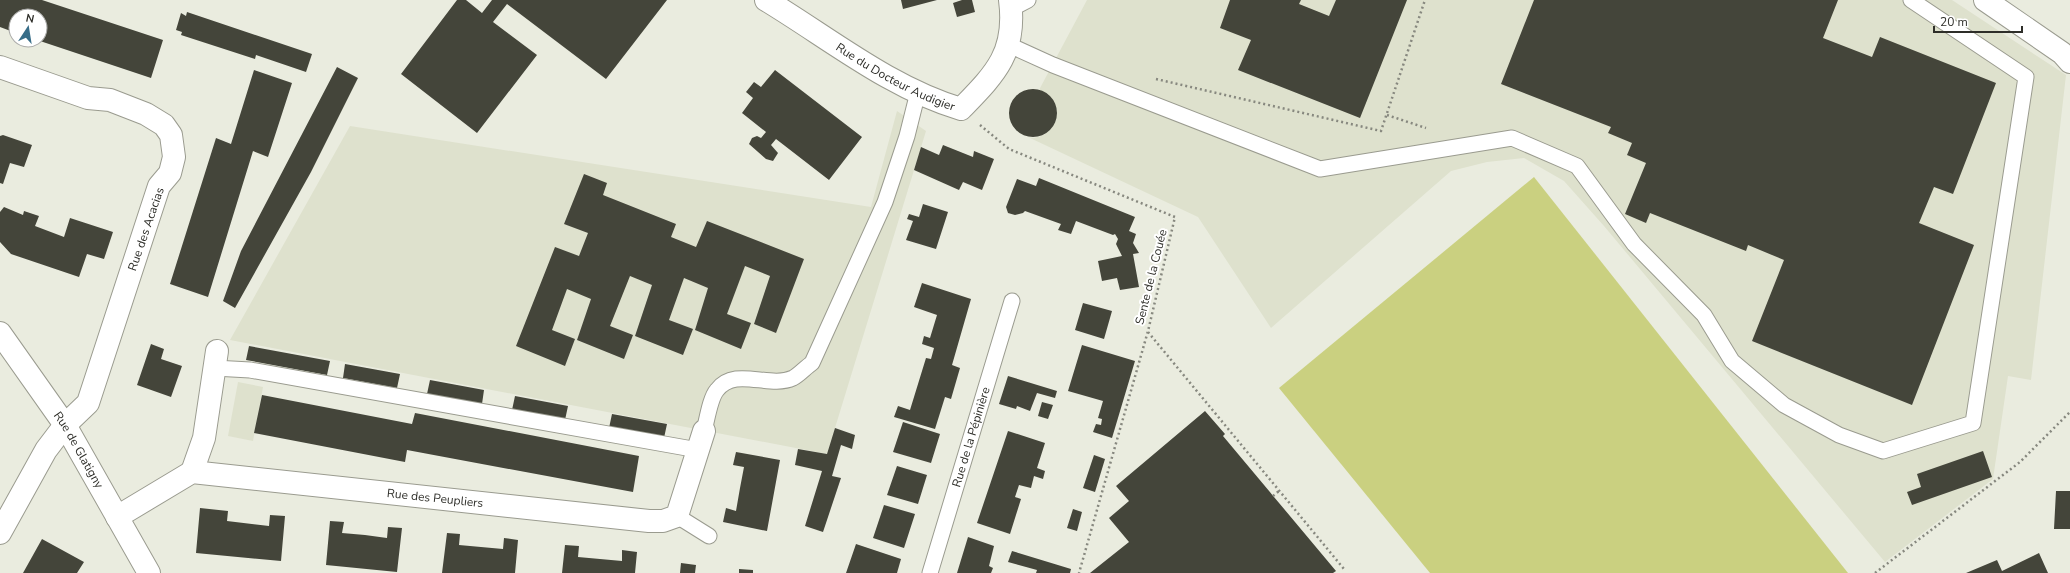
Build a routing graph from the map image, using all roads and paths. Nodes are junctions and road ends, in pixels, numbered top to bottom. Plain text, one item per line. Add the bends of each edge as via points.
1 (766, 0) edge
2 (1425, 0) edge
3 (1911, 0) edge
4 (1985, 0) edge
5 (1016, 3) edge
6 (1009, 45) junction
7 (2070, 62) edge
8 (0, 67) edge
9 (1149, 77) dead end
10 (918, 92) junction
11 (961, 109) junction
12 (1387, 115) junction
13 (1421, 126) dead end
14 (1012, 301) dead end
15 (1148, 331) junction
16 (0, 333) edge
17 (215, 360) joint
18 (2070, 412) edge
19 (65, 425) junction
20 (701, 440) junction
21 (192, 472) junction
22 (1280, 491) junction
23 (1273, 496) dead end
24 (677, 516) junction
25 (117, 517) junction
26 (0, 533) edge
27 (710, 536) dead end
28 (1344, 569) dead end
29 (149, 573) edge
30 (930, 573) edge
31 (1079, 573) edge
32 (1875, 573) edge

1 - 10 street, Rue du Docteur Audigier via 890,78
2 - 12 path
3 - 6 lane via 2026,77 1972,423 1882,451 1839,434 1784,405 1732,362 1704,315 1634,244 1577,166 1512,138 1320,169 1053,65
4 - 7 street
5 - 6 street, Rue du Docteur Audigier
6 - 11 street, Rue du Docteur Audigier via 998,68
8 - 19 street, Rue des Acacias via 88,98 110,100 146,114 164,125 171,135 174,157 170,173 159,186 88,403
9 - 12 path via 1381,131
10 - 11 street, Rue du Docteur Audigier via 935,101
10 - 20 lane via 907,136 885,202 812,363 792,378 778,381 740,378 724,383 716,391
11 - 15 path, Sente de la Couée via 1009,149 1175,217
12 - 13 path
14 - 30 lane, Rue de la Pépinière
15 - 22 path
15 - 31 path, Sente de la Couée
16 - 19 street, Rue de Glatigny
17 - 20 lane via 250,370
17 - 21 street via 204,438
18 - 32 path via 2020,462
19 - 25 street, Rue de Glatigny
19 - 26 street, Rue des Acacias via 46,450
20 - 24 street
21 - 24 street, Rue des Peupliers via 649,522 664,521
21 - 25 street
22 - 23 path
22 - 28 path
24 - 27 lane
25 - 29 street, Rue de Glatigny

